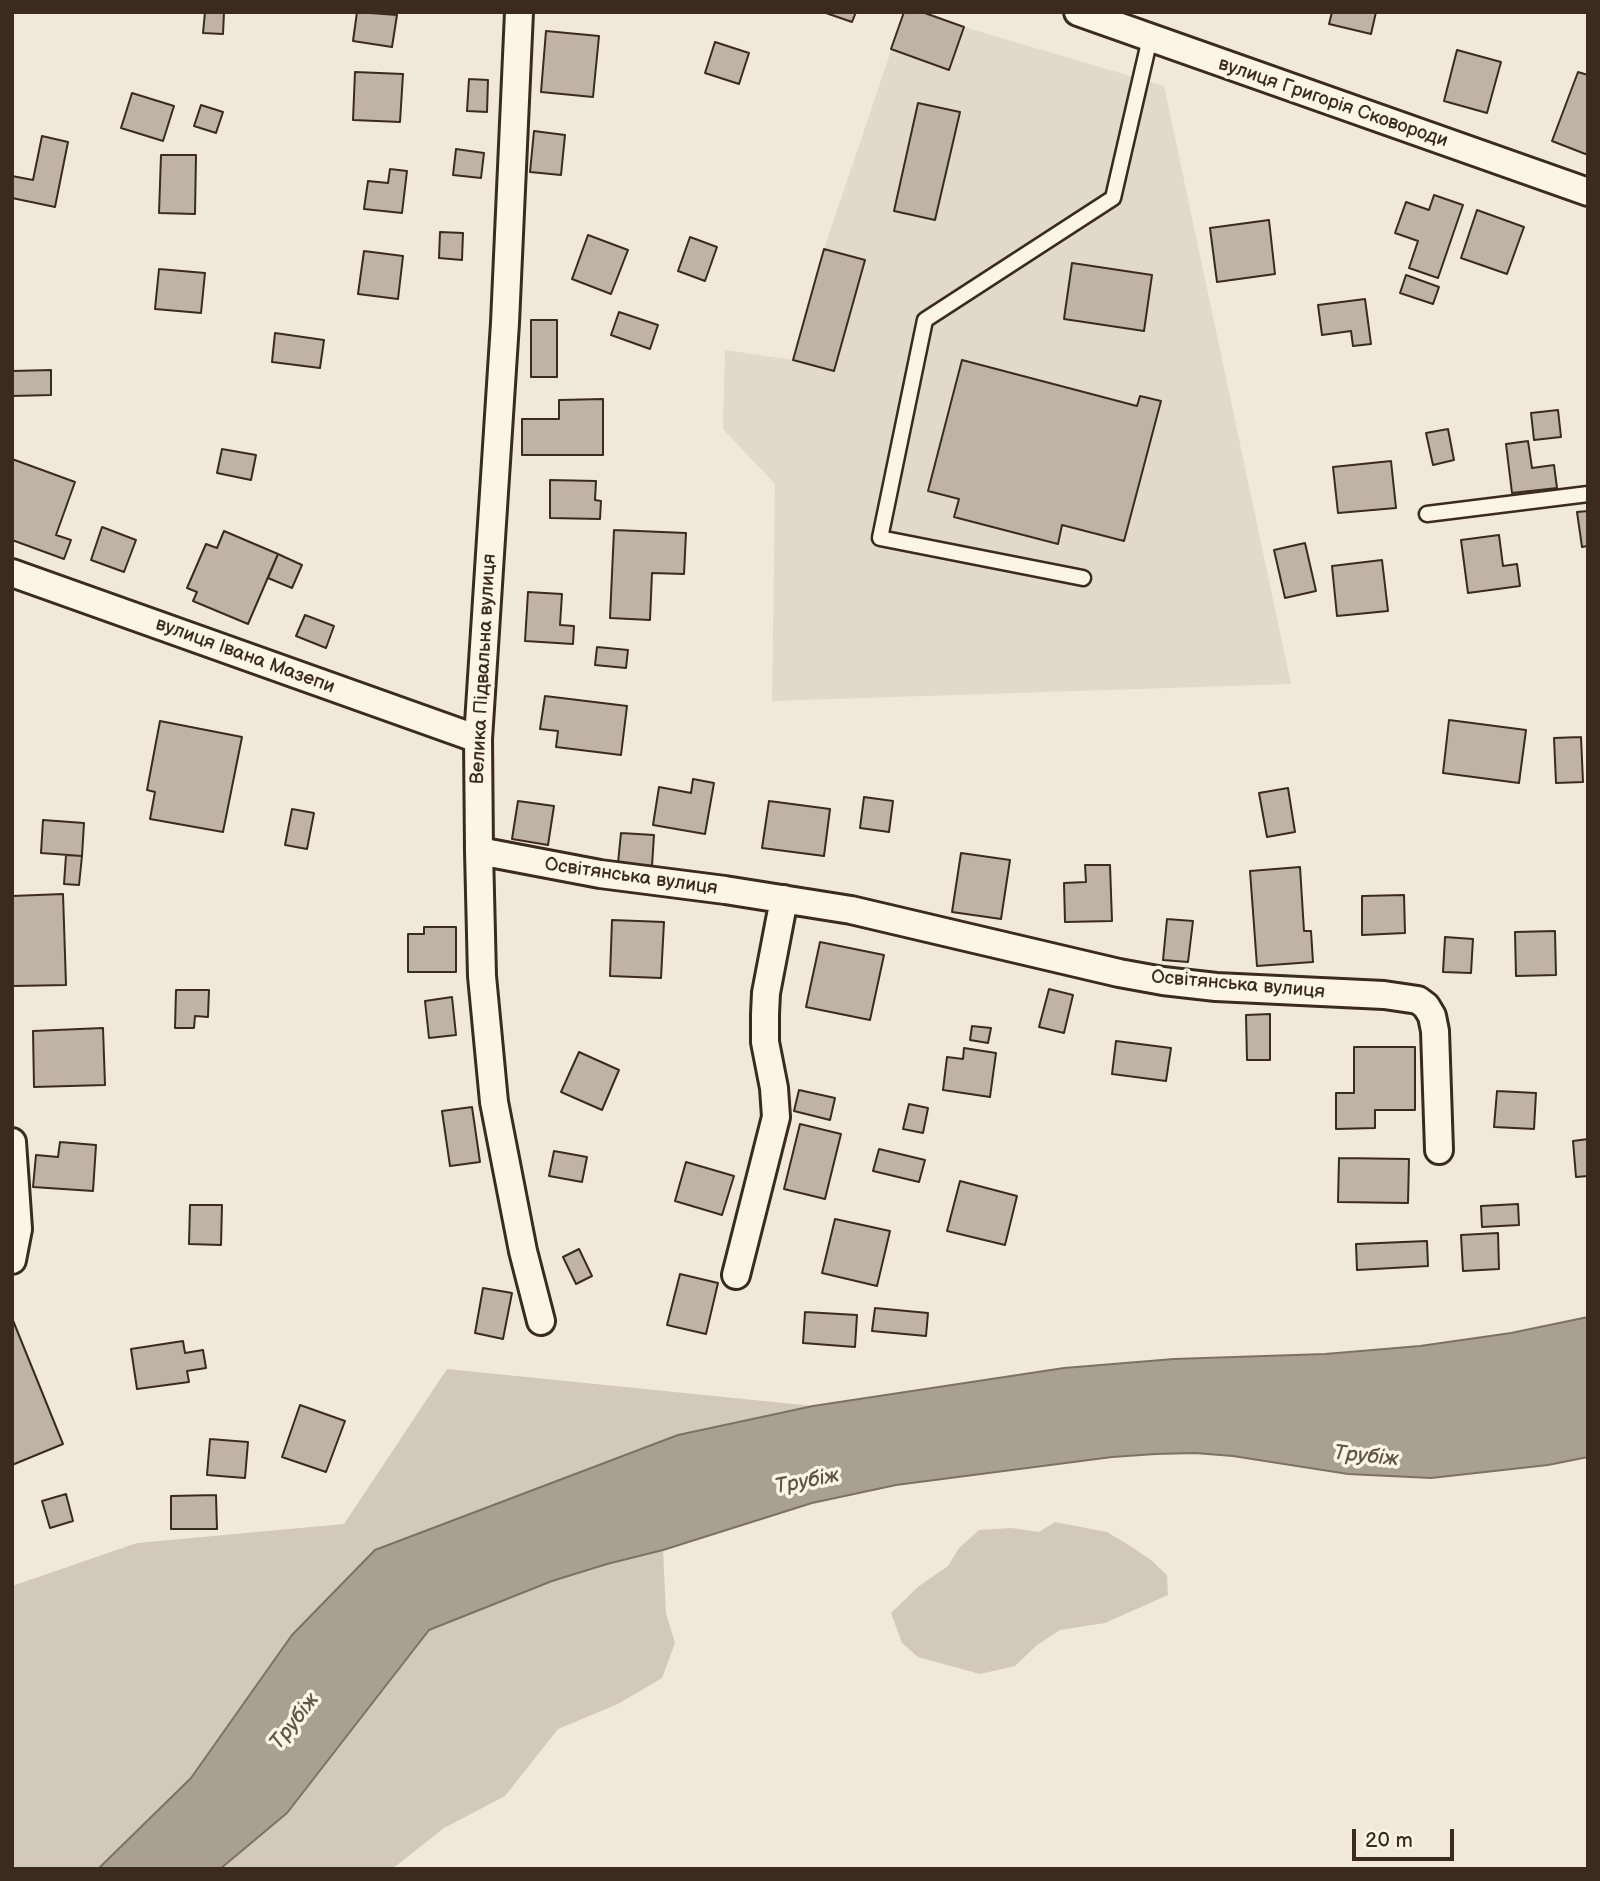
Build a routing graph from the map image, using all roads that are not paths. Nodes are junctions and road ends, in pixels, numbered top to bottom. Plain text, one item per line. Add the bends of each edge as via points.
1 (519, 12) edge
2 (1077, 12) edge
3 (1150, 38) junction
4 (1588, 192) edge
5 (1588, 494) edge
6 (1427, 514) dead end
7 (12, 573) edge
8 (1083, 578) dead end
9 (478, 739) junction
10 (478, 851) junction
11 (784, 899) junction
12 (12, 1142) edge
13 (1439, 1150) dead end
14 (12, 1260) edge
15 (736, 1275) dead end
16 (541, 1321) dead end

1 - 9 street, Велика Підвальна вулиця via 505,323
2 - 3 street, вулиця Григорія Сковороди
3 - 4 street, вулиця Григорія Сковороди
3 - 8 lane via 1114,198 925,320 880,538
5 - 6 lane
7 - 9 street, вулиця Івана Мазепи
9 - 10 street, Велика Підвальна вулиця
10 - 11 street, Освітянська вулиця via 600,874
10 - 16 street, Велика Підвальна вулиця via 482,976 494,1102
11 - 13 street, Освітянська вулиця via 1163,981 1418,1000 1432,1016 1435,1031
11 - 15 street via 765,1014 776,1117
12 - 14 street via 18,1229

